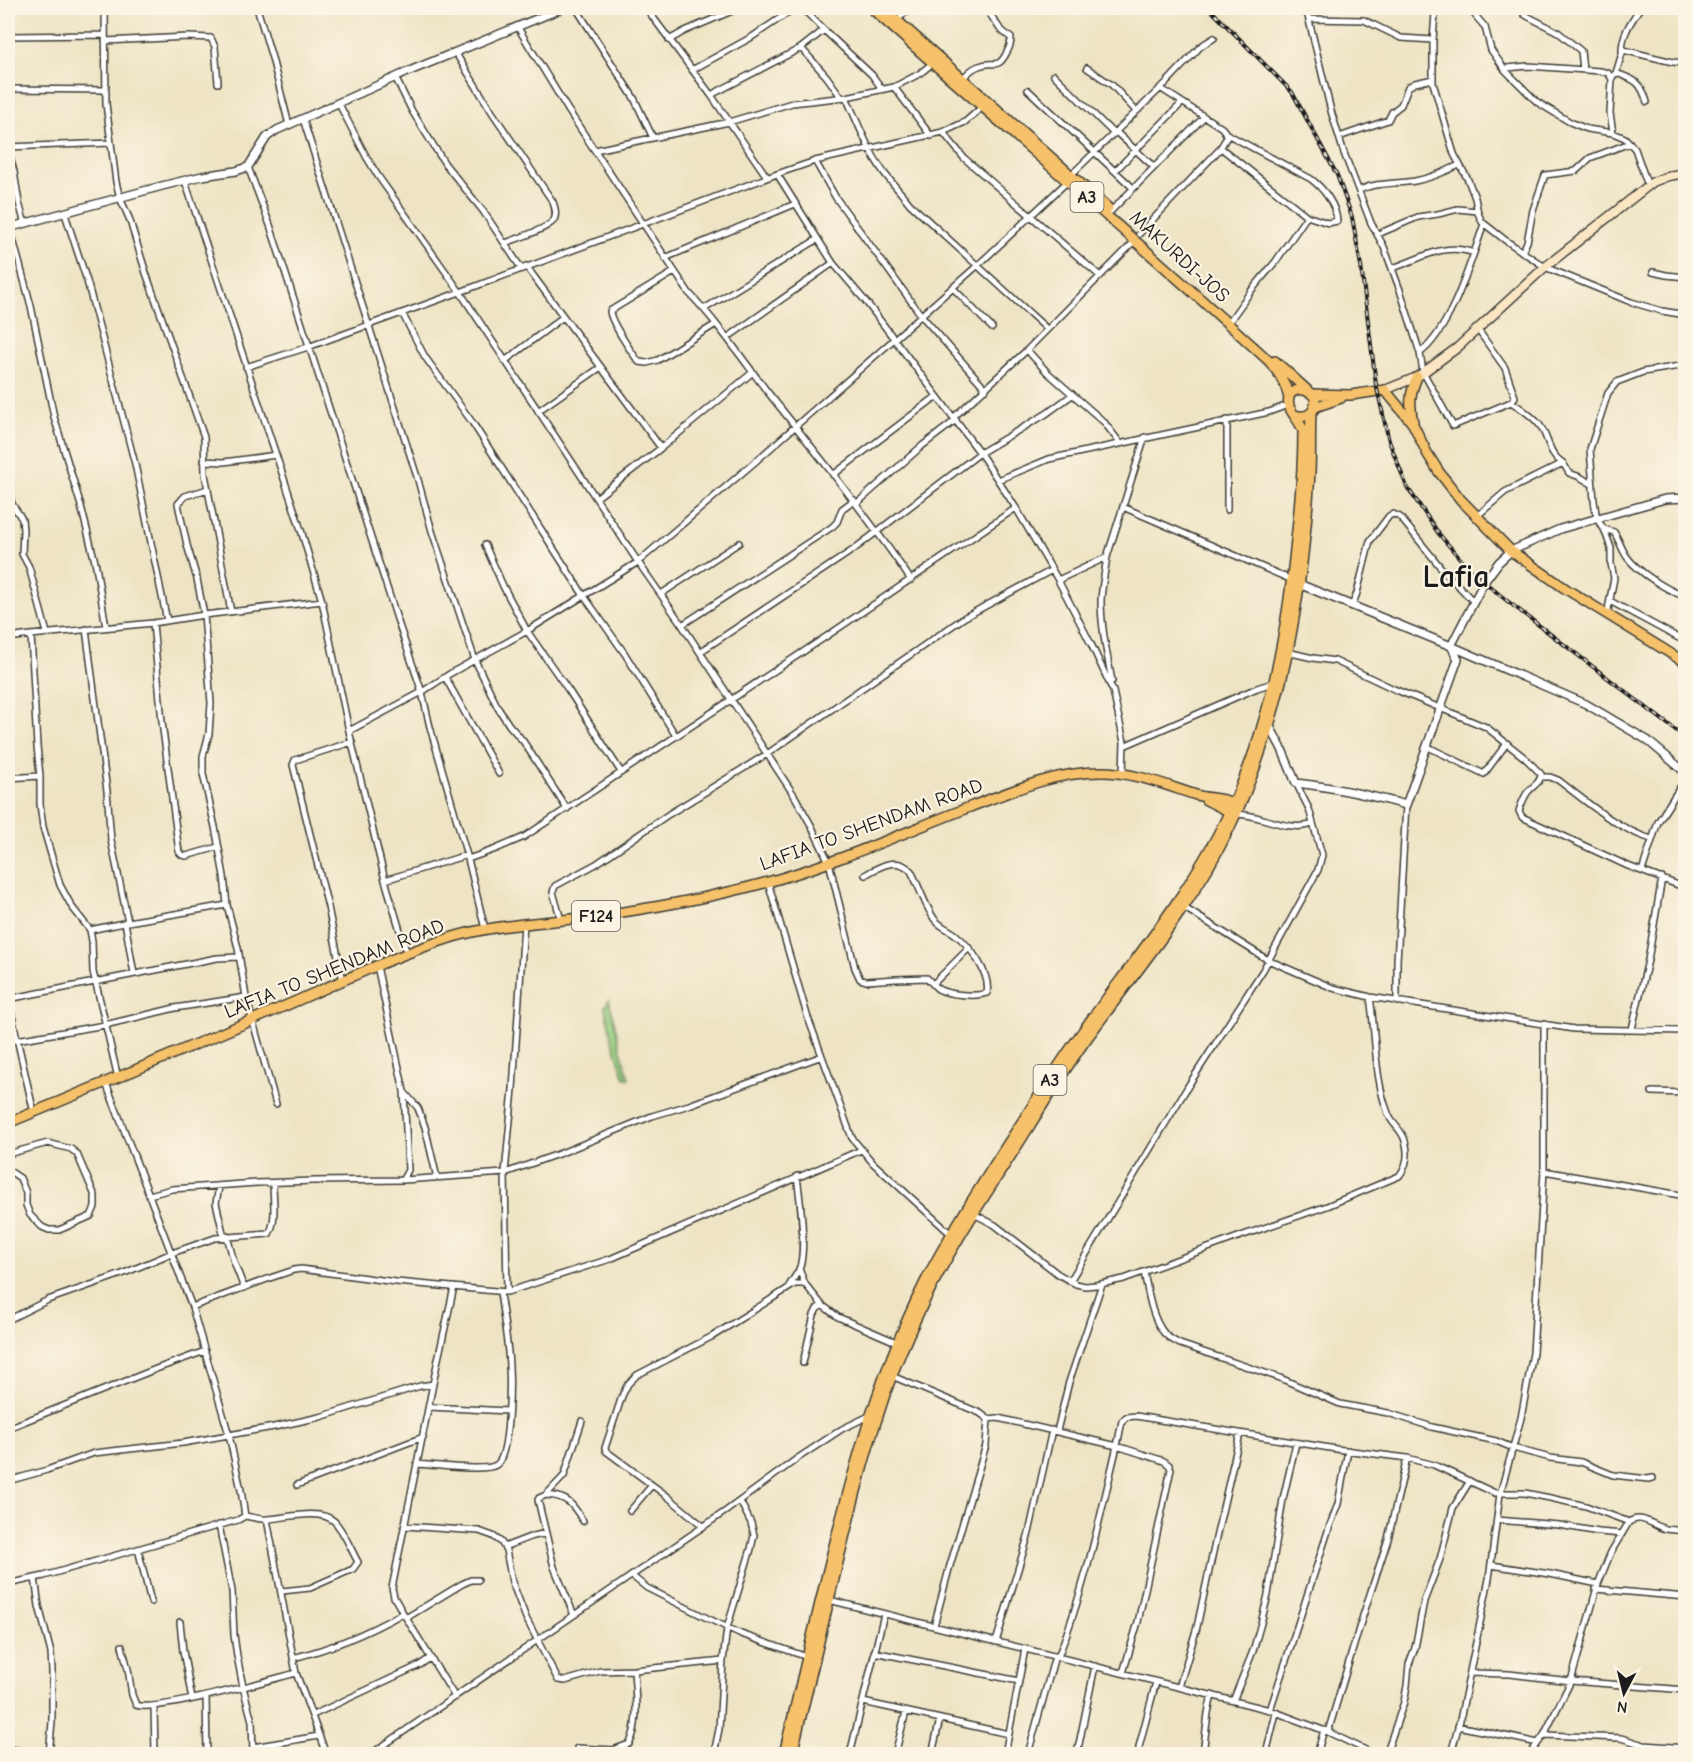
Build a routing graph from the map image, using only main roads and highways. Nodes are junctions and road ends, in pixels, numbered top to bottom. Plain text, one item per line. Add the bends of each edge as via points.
1 (871, 8) edge
2 (883, 8) edge
3 (985, 104) junction
4 (1686, 173) edge
5 (1070, 177) junction
6 (1137, 237) junction
7 (1420, 374) junction
8 (1385, 390) junction
9 (1310, 392) junction
10 (1351, 395) junction
11 (1289, 401) junction
12 (1313, 411) junction
13 (1295, 415) junction
14 (1413, 424) junction
15 (1295, 582) junction
16 (1686, 663) edge
17 (1236, 810) junction
18 (8, 1123) edge
19 (955, 1237) junction
20 (784, 1755) edge
21 (792, 1755) edge

1 - 3 main road, MAKURDI-JOS / A3
2 - 3 main road, MAKURDI-JOS / A3 via 963,78
3 - 5 main road, MAKURDI-JOS / A3
4 - 7 main road via 1659,179 1648,186 1545,267 1478,330
5 - 6 main road, MAKURDI-JOS / A3
5 - 6 main road, MAKURDI-JOS / A3
6 - 9 main road, MAKURDI-JOS / A3
6 - 11 main road, MAKURDI-JOS / A3 via 1269,361 1279,373
7 - 8 main road
7 - 14 main road via 1411,390
8 - 10 main road
8 - 14 main road
9 - 10 main road
9 - 11 main road via 1298,389
9 - 12 main road, A3 via 1316,400
10 - 12 main road
11 - 13 main road, A3
12 - 13 main road via 1303,417
12 - 15 main road, A3 via 1304,545
13 - 15 main road, A3 via 1303,431
14 - 16 main road via 1439,472 1511,551
15 - 17 main road, A3 via 1273,683
15 - 17 main road, A3 via 1287,652 1274,708 1254,773
17 - 18 main road, LAFIA TO SHENDAM ROAD / F124 via 1156,781 1123,774 1069,774 1033,783 768,882 680,902 485,929 455,937 377,966
17 - 19 main road, A3 via 1149,942 1071,1047 979,1188
17 - 19 main road, A3 via 1213,860 1183,907 1084,1043 974,1214
19 - 20 main road, A3 via 935,1263 897,1342 869,1416
19 - 21 main road, A3 via 892,1376 868,1449

